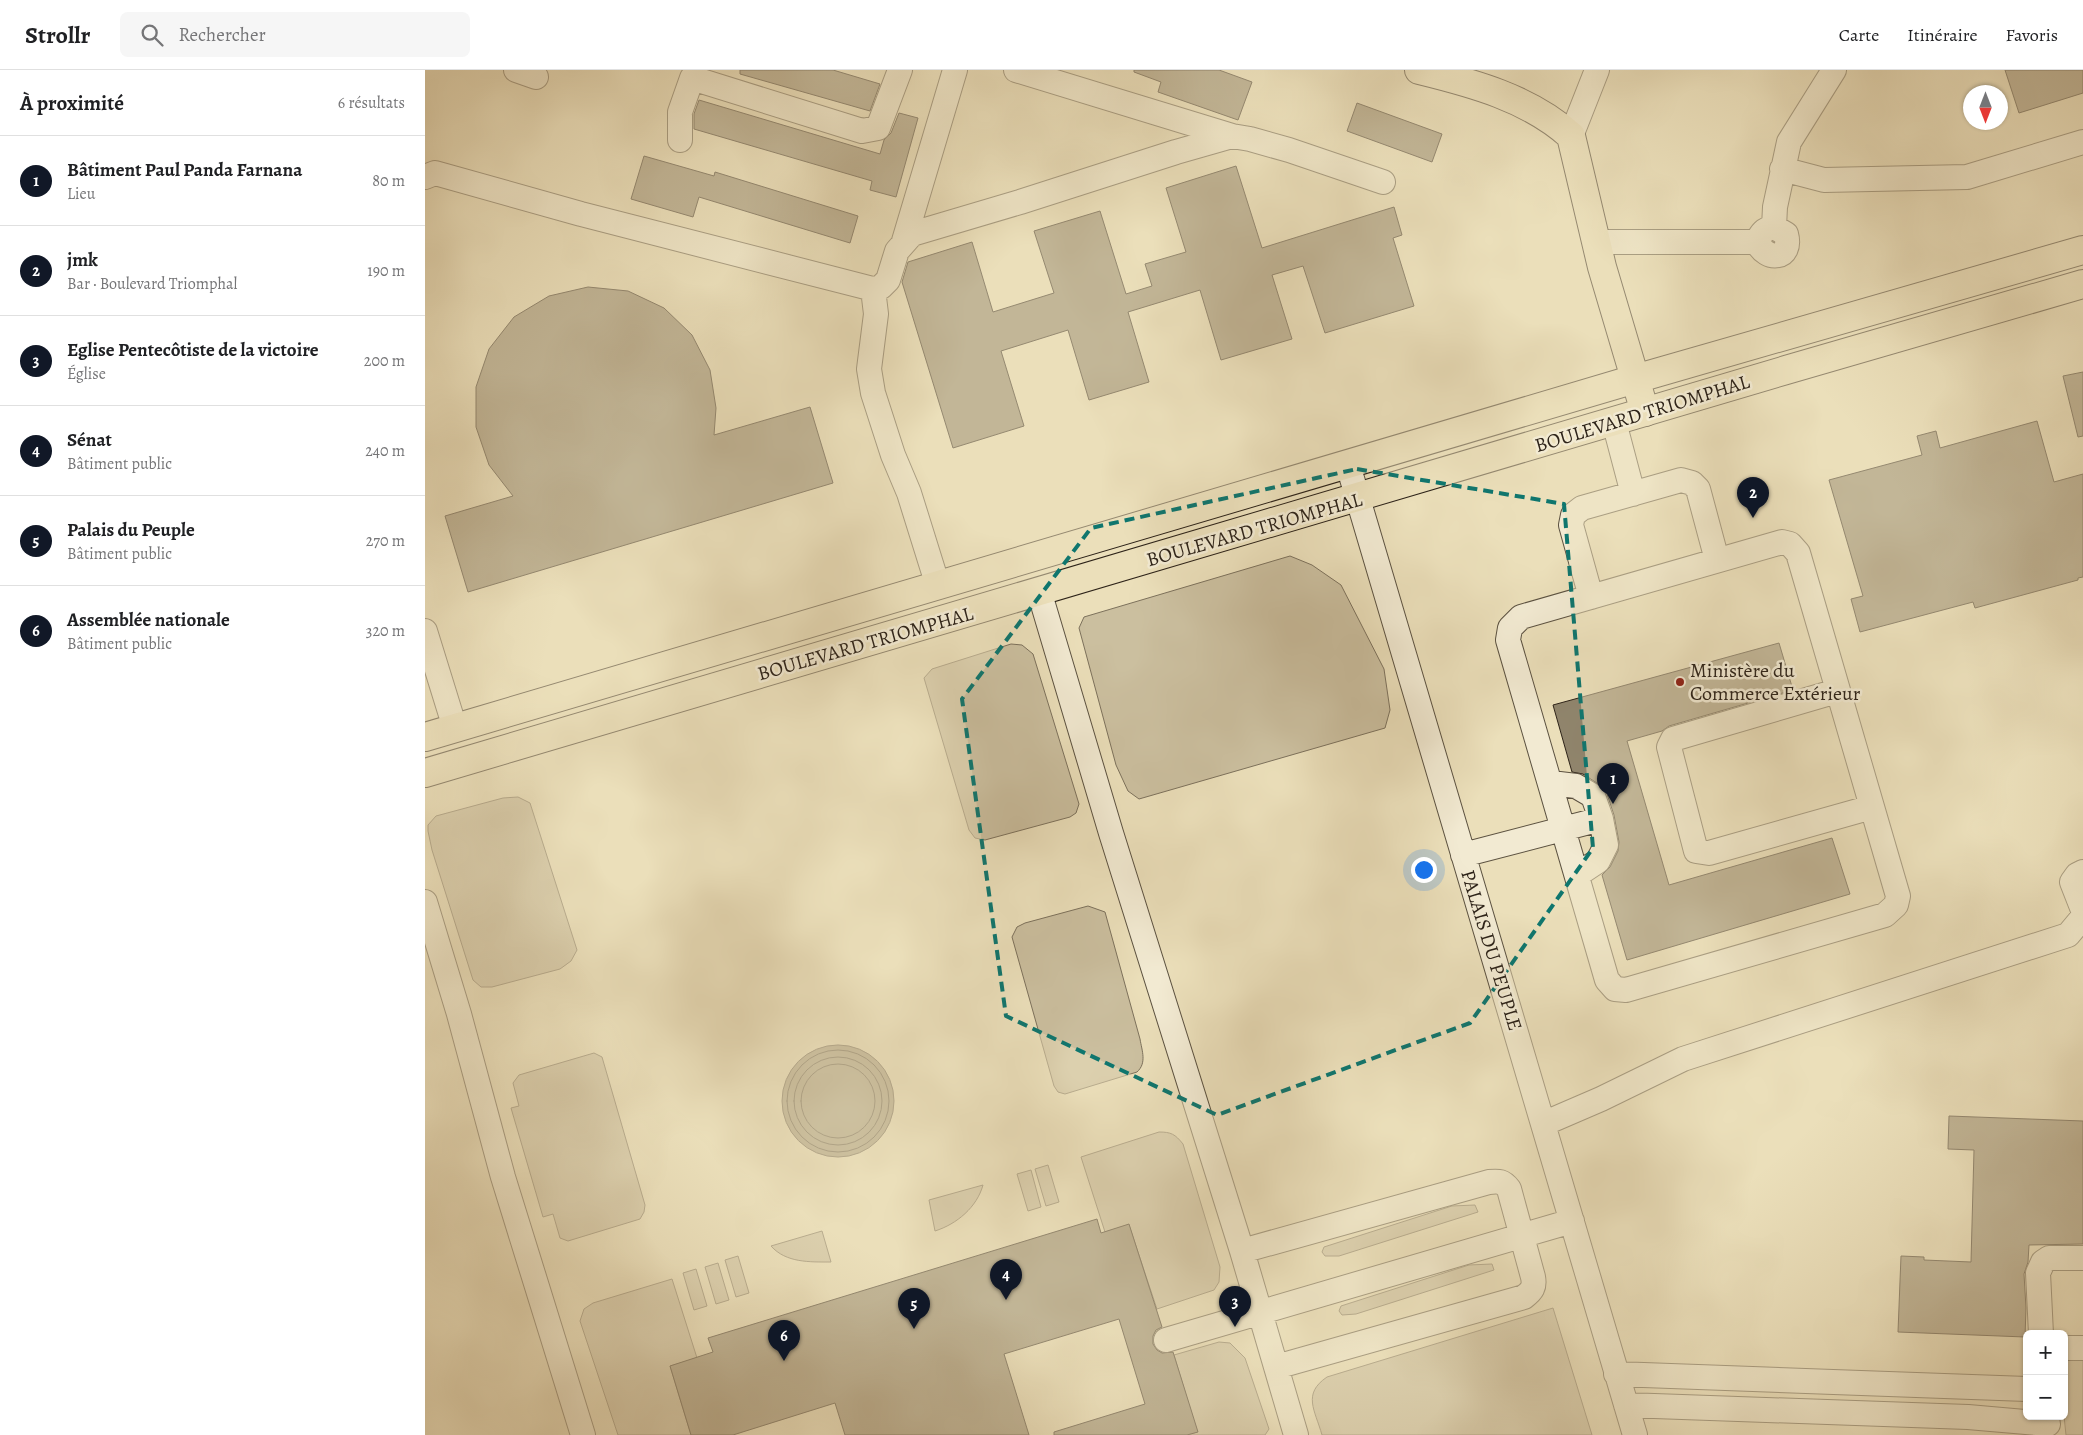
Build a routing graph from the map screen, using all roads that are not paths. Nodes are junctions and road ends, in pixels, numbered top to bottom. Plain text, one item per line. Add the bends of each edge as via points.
1 (900, 70) edge
2 (955, 70) edge
3 (1017, 70) edge
4 (1419, 70) edge
5 (1597, 70) edge
6 (1834, 70) edge
7 (693, 74) edge
8 (1232, 136) junction
9 (1571, 136) junction
10 (680, 140) dead end
11 (2083, 142) edge
12 (1782, 169) junction
13 (425, 177) edge
14 (1383, 182) dead end
15 (904, 241) junction
16 (1596, 242) junction
17 (2083, 250) edge
18 (2083, 284) edge
19 (873, 289) junction
20 (1635, 379) junction
21 (1645, 412) junction
22 (1614, 422) junction
23 (1347, 465) junction
24 (1633, 494) junction
25 (1358, 498) junction
26 (1717, 560) junction
27 (938, 586) junction
28 (1039, 591) junction
29 (1591, 597) junction
30 (426, 636) edge
31 (1837, 691) junction
32 (455, 728) junction
33 (425, 737) edge
34 (425, 773) edge
35 (1551, 783) junction
36 (1872, 807) junction
37 (1601, 819) junction
38 (1563, 829) junction
39 (1463, 855) junction
40 (2083, 872) edge
41 (1577, 875) junction
42 (425, 902) edge
43 (2083, 910) edge
44 (2083, 917) edge
45 (1543, 1124) junction
46 (1572, 1221) junction
47 (1522, 1237) junction
48 (1242, 1251) junction
49 (2083, 1258) edge
50 (1260, 1313) junction
51 (2041, 1330) edge
52 (1167, 1340) dead end
53 (2068, 1348) edge
54 (2083, 1348) edge
55 (1275, 1367) junction
56 (1617, 1374) junction
57 (2023, 1390) edge
58 (1626, 1405) junction
59 (2048, 1425) edge
60 (583, 1435) edge
61 (1296, 1435) edge
62 (1635, 1435) edge

1 - 7 street via 878,128 862,130
2 - 15 street
3 - 8 street
4 - 9 main road via 1530,106
5 - 9 street
6 - 12 street via 1789,142
7 - 10 street via 680,112
8 - 14 street via 1289,150
8 - 15 street via 936,226 912,234
9 - 16 main road
11 - 12 street via 1967,177 1823,180
12 - 16 street via 1768,226
13 - 19 street via 435,173
15 - 19 street via 897,251 888,280
16 - 20 main road
17 - 20 main road, BOULEVARD TRIOMPHAL
18 - 21 main road, BOULEVARD TRIOMPHAL
19 - 27 street via 876,314 869,369 873,393
20 - 21 main road
20 - 23 main road, BOULEVARD TRIOMPHAL
21 - 22 main road, BOULEVARD TRIOMPHAL
22 - 24 street
22 - 25 main road, BOULEVARD TRIOMPHAL
23 - 25 street, PALAIS DU PEUPLE
23 - 27 main road, BOULEVARD TRIOMPHAL
24 - 26 street via 1681,480 1692,483 1698,489
24 - 29 street via 1582,508 1573,515 1571,526
25 - 28 main road, BOULEVARD TRIOMPHAL
25 - 39 street, PALAIS DU PEUPLE
26 - 29 street
26 - 31 street via 1782,542 1790,544 1798,553
27 - 32 main road, BOULEVARD TRIOMPHAL
28 - 34 main road, BOULEVARD TRIOMPHAL
28 - 48 street
29 - 35 street via 1521,617 1510,628 1508,640
30 - 32 street
31 - 36 street
31 - 36 street via 1673,739 1669,747 1696,851 1709,853
32 - 33 main road, BOULEVARD TRIOMPHAL
35 - 37 street via 1576,786 1593,796
35 - 38 street
36 - 41 street via 1898,896 1896,905 1885,915 1626,990 1615,989 1607,980
37 - 38 street
37 - 41 street via 1606,845 1598,861
38 - 39 street
38 - 41 street
39 - 45 street, PALAIS DU PEUPLE
40 - 43 street via 2071,882
42 - 60 street via 503,1177
44 - 45 street via 2069,935 1683,1059
45 - 46 street, PALAIS DU PEUPLE
46 - 47 street
46 - 56 street, PALAIS DU PEUPLE
47 - 48 street via 1509,1190 1499,1181
47 - 50 street
47 - 55 street via 1534,1285 1524,1297
48 - 50 street
49 - 51 street via 2049,1258 2039,1267
50 - 52 street
50 - 55 street
53 - 54 street
55 - 61 street
56 - 57 street
56 - 58 street, PALAIS DU PEUPLE
58 - 59 street via 1968,1417
58 - 62 street, PALAIS DU PEUPLE

